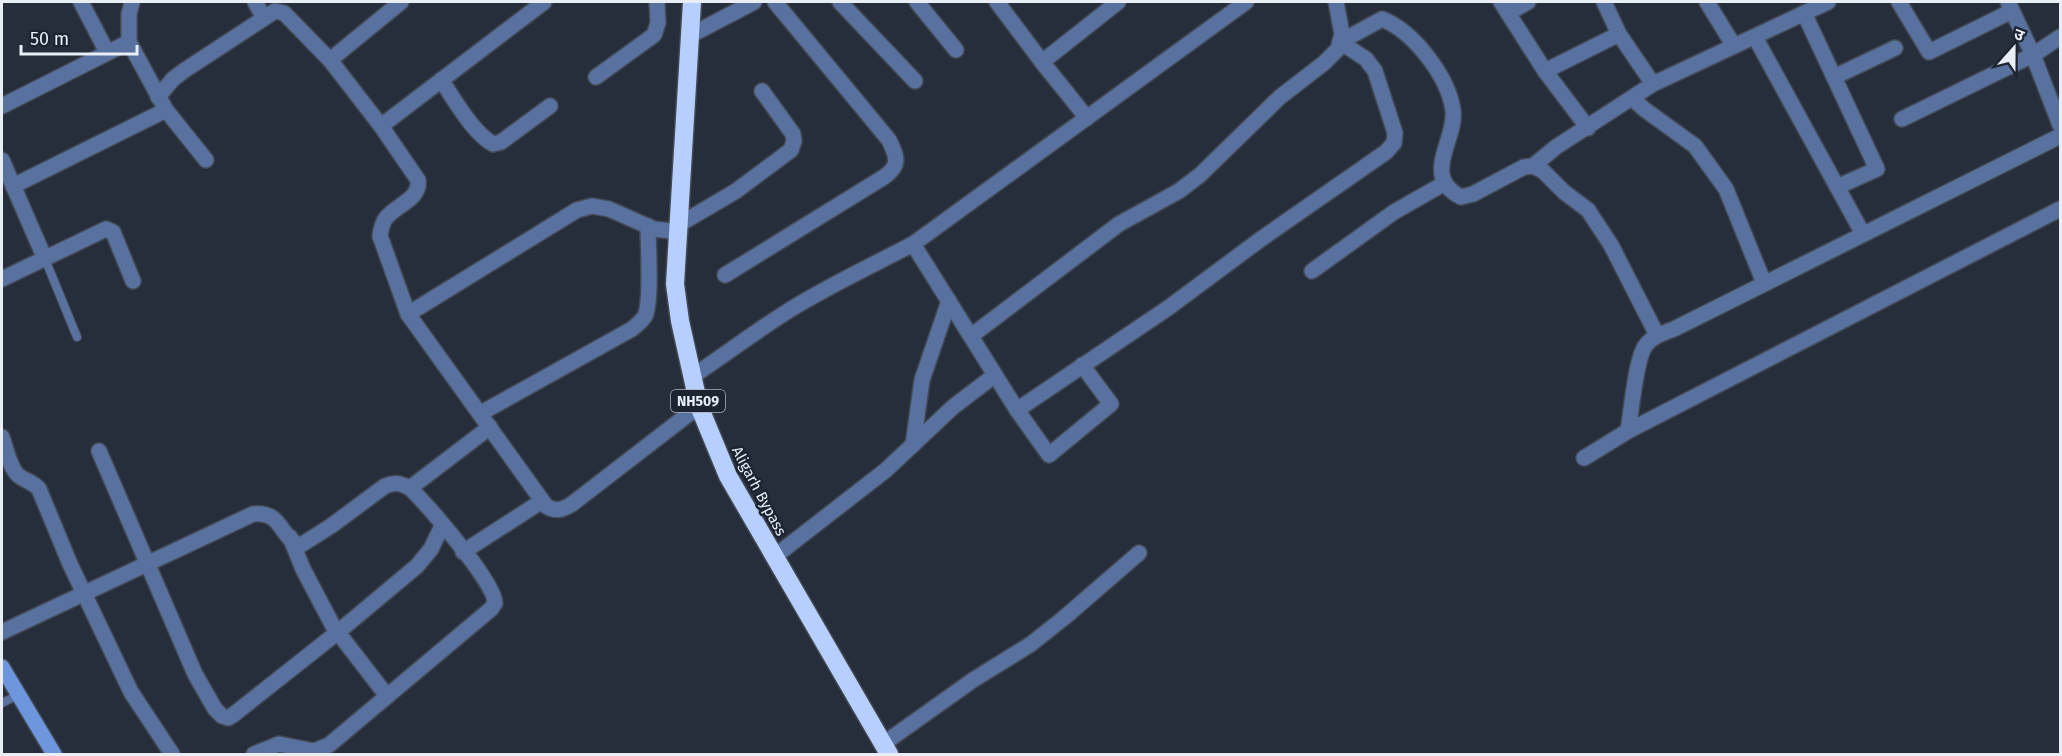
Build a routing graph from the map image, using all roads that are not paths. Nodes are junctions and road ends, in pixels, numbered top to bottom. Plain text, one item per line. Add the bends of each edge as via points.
1 (81, 2) edge
2 (132, 2) edge
3 (255, 2) edge
4 (401, 2) edge
5 (544, 2) edge
6 (657, 2) edge
7 (692, 2) edge
8 (754, 2) edge
9 (775, 2) edge
10 (840, 2) edge
11 (917, 2) edge
12 (999, 2) edge
13 (1118, 2) edge
14 (1246, 2) edge
15 (1336, 2) edge
16 (1528, 2) edge
17 (1604, 2) edge
18 (1707, 2) edge
19 (1828, 2) edge
20 (1899, 2) edge
21 (2010, 6) edge
22 (1505, 7) edge
23 (275, 10) edge
24 (1804, 13) junction
25 (1619, 34) junction
26 (689, 36) junction
27 (1755, 37) junction
28 (2061, 37) edge
29 (129, 42) junction
30 (1340, 42) junction
31 (1734, 46) junction
32 (1895, 48) dead end
33 (956, 50) dead end
34 (107, 52) junction
35 (2033, 55) junction
36 (330, 60) junction
37 (1042, 62) junction
38 (1545, 71) junction
39 (596, 76) dead end
40 (1834, 77) junction
41 (441, 80) junction
42 (915, 81) dead end
43 (1653, 84) junction
44 (762, 91) dead end
45 (1632, 98) junction
46 (162, 103) junction
47 (2, 106) edge
48 (550, 106) dead end
49 (1087, 118) junction
50 (1902, 119) dead end
51 (2061, 125) edge
52 (381, 126) junction
53 (1588, 128) junction
54 (2061, 136) edge
55 (2, 160) edge
56 (206, 160) dead end
57 (1533, 166) junction
58 (1445, 183) junction
59 (14, 186) junction
60 (1837, 187) junction
61 (2061, 209) edge
62 (651, 228) junction
63 (677, 229) junction
64 (1863, 234) junction
65 (913, 244) junction
66 (45, 259) junction
67 (1312, 271) dead end
68 (725, 275) dead end
69 (2, 279) edge
70 (133, 281) dead end
71 (1764, 282) junction
72 (949, 301) junction
73 (408, 314) junction
74 (1657, 335) junction
75 (971, 336) junction
76 (77, 338) dead end
77 (1082, 365) junction
78 (995, 375) junction
79 (693, 376) junction
80 (699, 406) junction
81 (1017, 410) junction
82 (481, 413) junction
83 (490, 427) junction
84 (1628, 431) junction
85 (2, 437) edge
86 (913, 445) junction
87 (99, 451) dead end
88 (1584, 459) dead end
89 (410, 488) junction
90 (542, 501) junction
91 (442, 526) junction
92 (290, 537) junction
93 (463, 552) junction
94 (1138, 553) dead end
95 (774, 557) junction
96 (146, 564) junction
97 (84, 594) junction
98 (2, 632) edge
99 (338, 633) junction
100 (2, 667) edge
101 (18, 695) junction
102 (387, 696) junction
103 (2, 703) edge
104 (886, 749) edge
105 (54, 754) edge
106 (172, 754) edge
107 (254, 754) edge

1 - 34 street
2 - 29 street
3 - 23 street
4 - 36 street
5 - 41 street
6 - 39 street via 654,35
7 - 26 highway, Aligarh Bypass / NH509
8 - 26 street
9 - 68 street via 889,140 896,163 884,177
10 - 42 street
11 - 33 street
12 - 37 street
13 - 37 street
14 - 49 street
15 - 30 street
16 - 22 street
17 - 25 street
18 - 31 street
19 - 24 street
20 - 21 street via 1929,52
21 - 35 street
22 - 38 street
23 - 36 street via 284,13
23 - 46 street via 185,70 173,80
24 - 27 street
24 - 40 street
25 - 38 street
25 - 43 street
26 - 63 highway, Aligarh Bypass / NH509
27 - 31 street
27 - 60 street
28 - 35 street
29 - 34 street
29 - 46 street
30 - 58 street via 1382,19 1413,39 1434,66 1453,111 1442,158
30 - 75 street via 1324,63 1280,97 1200,175 1119,224
30 - 77 street via 1366,59 1375,71 1395,133 1394,143 1168,308
31 - 43 street
32 - 40 street
34 - 47 street
35 - 50 street
35 - 51 street
36 - 52 street
37 - 49 street
38 - 53 street
40 - 60 street via 1877,169
41 - 48 street via 474,127 493,144
41 - 52 street
43 - 45 street
44 - 63 street via 793,134 791,150
45 - 53 street
45 - 71 street via 1701,154 1726,189
46 - 56 street
46 - 59 street
49 - 65 street
52 - 73 street via 418,180 417,192 387,217 380,236
53 - 57 street
54 - 64 street
55 - 59 street
57 - 58 street via 1524,166 1461,197
57 - 74 street via 1588,210 1611,245
58 - 67 street via 1394,212
59 - 66 street
60 - 64 street
61 - 84 street
62 - 63 street
62 - 73 street via 609,209 592,206 577,210
62 - 82 street via 648,300 641,322
63 - 79 highway, Aligarh Bypass / NH509 via 675,284
64 - 71 street
65 - 72 street
65 - 79 street via 789,311
66 - 69 street
66 - 70 street via 102,230 111,230
66 - 76 lane
71 - 74 street
72 - 75 street
72 - 86 street via 922,380
73 - 82 street
74 - 84 street via 1644,346 1640,359
75 - 78 street
77 - 81 street
77 - 81 street via 1112,404 1049,455
78 - 81 street
78 - 86 street
79 - 80 highway, Aligarh Bypass / NH509
80 - 90 street via 572,504 554,511
80 - 95 highway, Aligarh Bypass / NH509 via 728,476
82 - 83 street
83 - 89 street
83 - 90 street
84 - 88 street
85 - 97 street via 14,471 39,489
86 - 95 street via 886,471
87 - 96 street
89 - 91 street
89 - 92 street via 393,483 385,486 305,543 297,544
90 - 93 street
91 - 93 street
91 - 99 street via 417,566
92 - 96 street via 273,517 253,514
92 - 99 street
93 - 102 street via 492,590 495,603 486,616
94 - 104 street via 1031,644 973,680
95 - 104 highway, Aligarh Bypass / NH509
96 - 97 street
96 - 99 street via 195,674 222,716 233,715
97 - 98 street
97 - 106 street via 131,692
99 - 102 street
100 - 101 street
101 - 103 lane
101 - 105 street
102 - 107 street via 322,749 279,744

